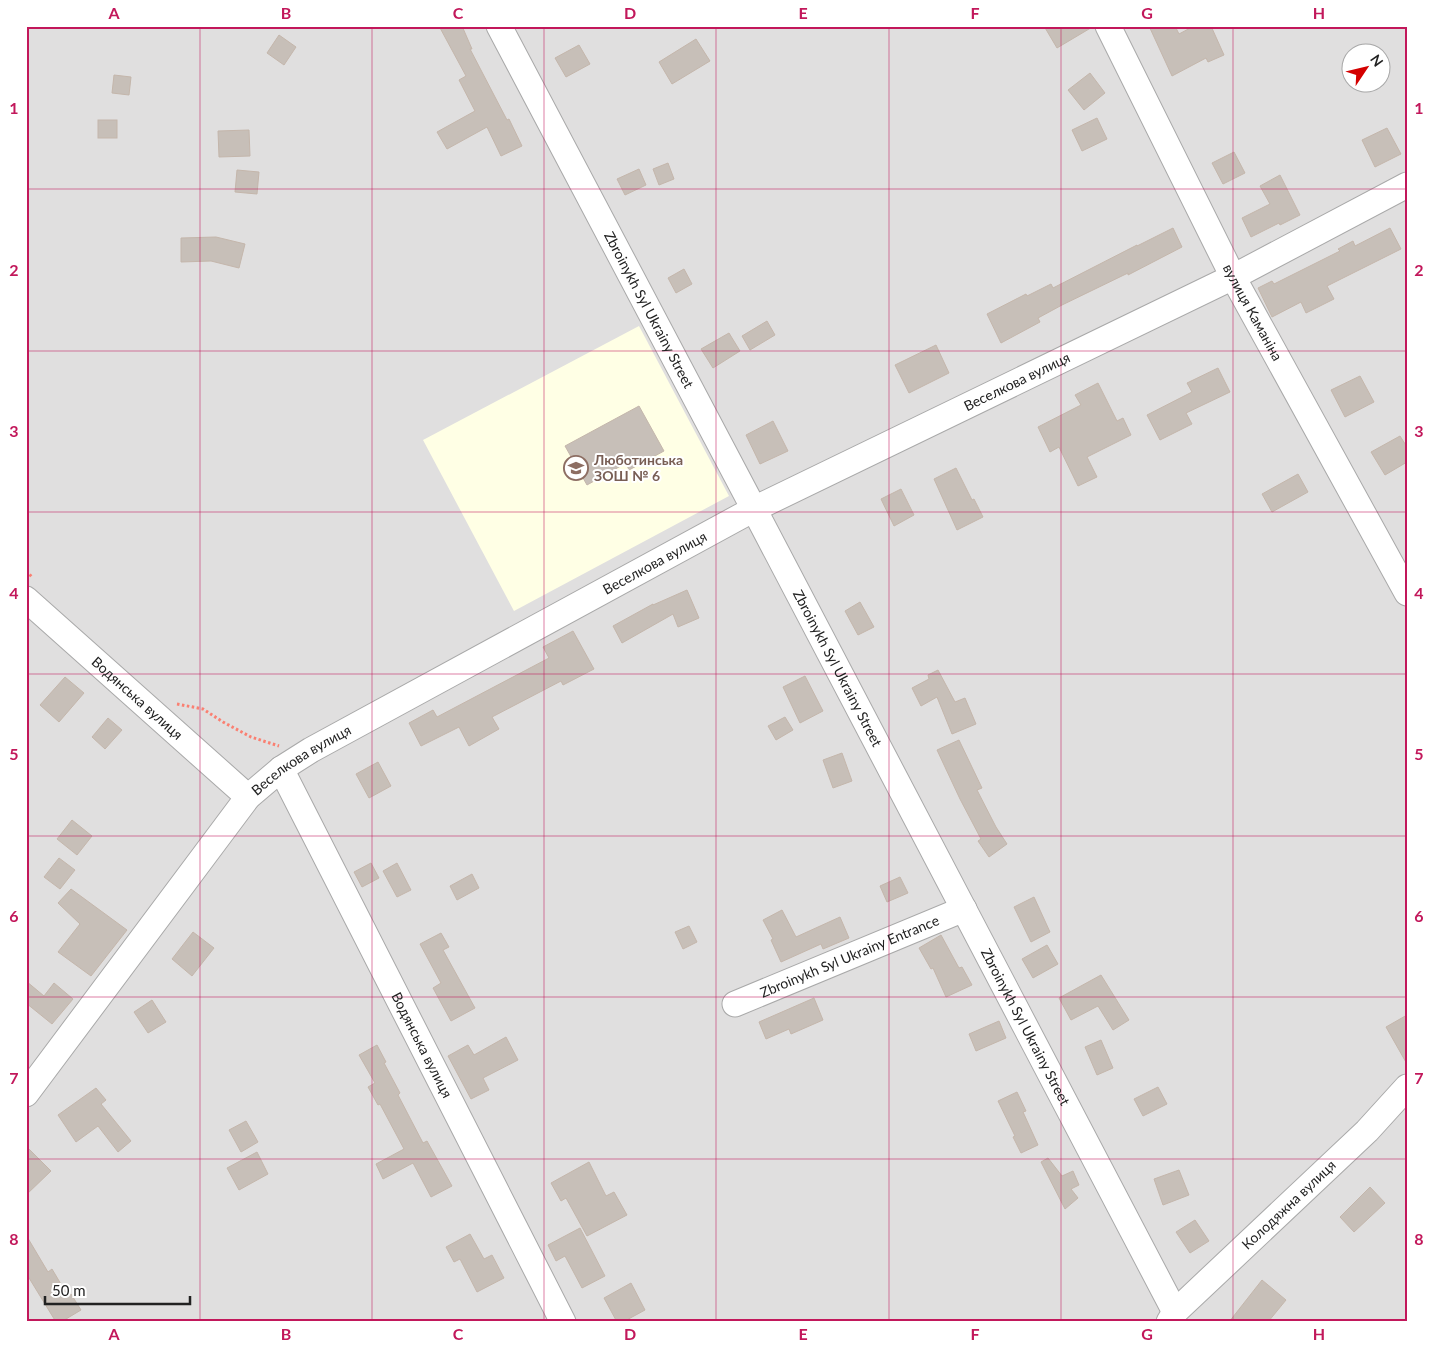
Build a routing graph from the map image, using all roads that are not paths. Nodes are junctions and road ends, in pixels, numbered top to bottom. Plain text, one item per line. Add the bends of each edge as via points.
1 (500, 26) edge
2 (1108, 26) edge
3 (1407, 184) edge
4 (1233, 277) junction
5 (754, 509) junction
6 (30, 588) edge
7 (1407, 593) edge
8 (281, 769) junction
9 (248, 797) junction
10 (964, 909) junction
11 (735, 1004) dead end
12 (1407, 1088) edge
13 (26, 1094) edge
14 (1172, 1317) edge
15 (563, 1322) edge

1 - 5 street, Zbroinykh Syl Ukrainy Street
2 - 4 street, вулиця Каманіна
3 - 4 street, Веселкова вулиця
4 - 5 street, Веселкова вулиця
4 - 7 street, вулиця Каманіна
5 - 8 street, Веселкова вулиця
5 - 10 street, Zbroinykh Syl Ukrainy Street
6 - 9 street, Водянська вулиця
8 - 9 street, Веселкова вулиця
8 - 15 street, Водянська вулиця
9 - 13 street, Веселкова вулиця
10 - 11 street, Zbroinykh Syl Ukrainy Entrance
10 - 14 street, Zbroinykh Syl Ukrainy Street
12 - 14 street, Колодяжна вулиця via 1367,1131

